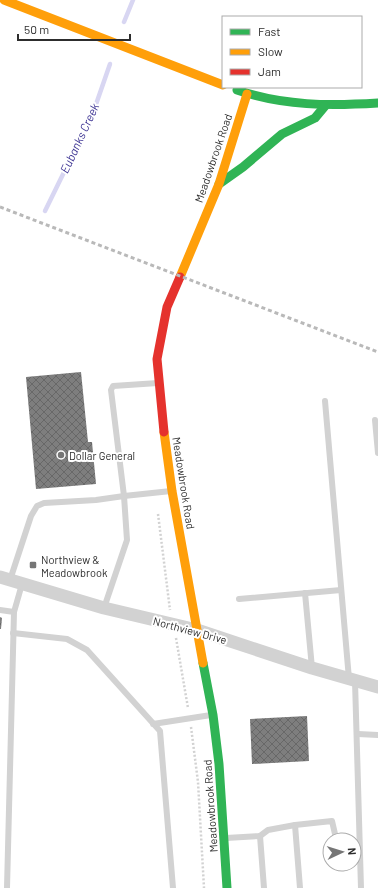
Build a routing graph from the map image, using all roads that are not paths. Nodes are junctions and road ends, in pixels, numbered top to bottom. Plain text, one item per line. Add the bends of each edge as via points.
1 (4, 0) edge
2 (222, 85) edge
3 (232, 88) edge
4 (247, 94) junction
5 (378, 103) edge
6 (325, 106) junction
7 (219, 184) junction
8 (160, 383) junction
9 (325, 401) dead end
10 (375, 420) dead end
11 (378, 453) edge
12 (172, 491) junction
13 (124, 496) junction
14 (11, 580) edge
15 (341, 590) junction
16 (305, 593) junction
17 (239, 599) dead end
18 (104, 608) junction
19 (0, 610) edge
20 (14, 612) junction
21 (197, 630) junction
22 (13, 633) junction
23 (312, 668) junction
24 (352, 680) junction
25 (378, 687) edge
26 (213, 715) junction
27 (154, 724) junction
28 (358, 734) junction
29 (378, 735) edge
30 (296, 825) junction
31 (335, 832) edge
32 (260, 836) junction
33 (225, 838) junction
34 (7, 888) edge
35 (173, 888) edge
36 (227, 888) edge
37 (264, 888) edge
38 (300, 888) edge
39 (361, 888) edge

1 - 2 street
3 - 4 street
4 - 6 street via 301,105
4 - 7 street, Meadowbrook Road
5 - 6 street
6 - 7 street via 315,118 282,134
7 - 8 street, Meadowbrook Road via 167,307 158,359
8 - 12 street, Meadowbrook Road
8 - 13 lane via 113,386 111,390
9 - 15 lane
10 - 11 lane
12 - 13 lane
12 - 21 street, Meadowbrook Road
13 - 14 lane via 44,503 37,506 31,516
13 - 18 lane via 127,540
14 - 18 street, Northview Drive
14 - 20 lane
15 - 16 lane
15 - 24 lane
16 - 17 lane
16 - 23 lane
18 - 21 street, Northview Drive
19 - 20 lane
20 - 22 lane
21 - 23 street, Northview Drive
21 - 26 street, Meadowbrook Road
22 - 27 lane via 67,639 86,650
22 - 34 lane
23 - 24 street, Northview Drive
24 - 25 street, Northview Drive
24 - 28 lane
26 - 27 lane
26 - 33 street, Meadowbrook Road
27 - 35 lane via 160,731
28 - 29 lane
28 - 39 lane
30 - 31 lane via 332,821
30 - 32 lane via 268,830
30 - 38 lane
32 - 33 lane
32 - 37 lane
33 - 36 street, Meadowbrook Road

